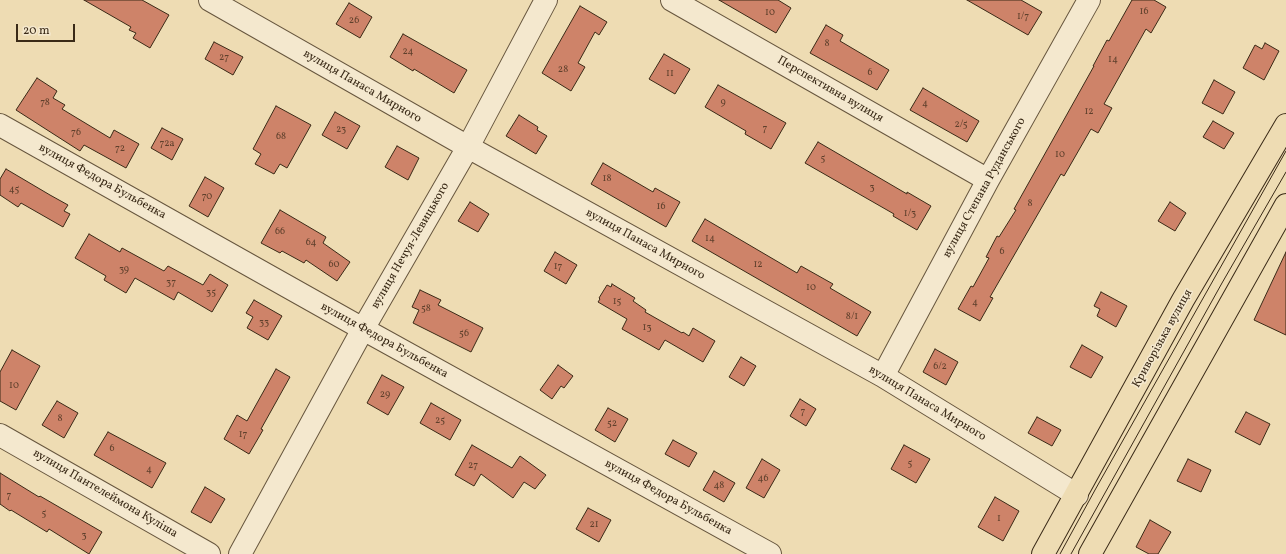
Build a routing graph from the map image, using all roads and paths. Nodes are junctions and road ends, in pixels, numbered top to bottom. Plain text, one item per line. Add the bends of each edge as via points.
1 (210, 0) edge
2 (546, 0) edge
3 (672, 0) edge
4 (1088, 0) edge
5 (0, 125) edge
6 (1286, 126) edge
7 (468, 147) junction
8 (988, 180) junction
9 (1286, 205) edge
10 (363, 329) junction
11 (883, 376) junction
12 (0, 435) edge
13 (1077, 495) junction
14 (209, 554) edge
15 (240, 554) edge
16 (770, 554) edge
17 (1043, 554) edge
18 (1090, 554) edge

1 - 7 street, вулиця Панаса Мирного
2 - 7 street, вулиця Нечуя-Левицького
3 - 8 street, Перспективна вулиця
4 - 8 street, вулиця Степана Руданського
5 - 10 street, вулиця Федора Бульбенка
6 - 13 main road, Криворізька вулиця via 1183,300
7 - 10 street, вулиця Нечуя-Левицького
7 - 11 street, вулиця Панаса Мирного
8 - 11 street, вулиця Степана Руданського
9 - 18 main road
10 - 15 street, вулиця Нечуя-Левицького
10 - 16 street, вулиця Федора Бульбенка
11 - 13 street, вулиця Панаса Мирного
12 - 14 street, вулиця Пантелеймона Куліша
13 - 17 main road, Криворізька вулиця

